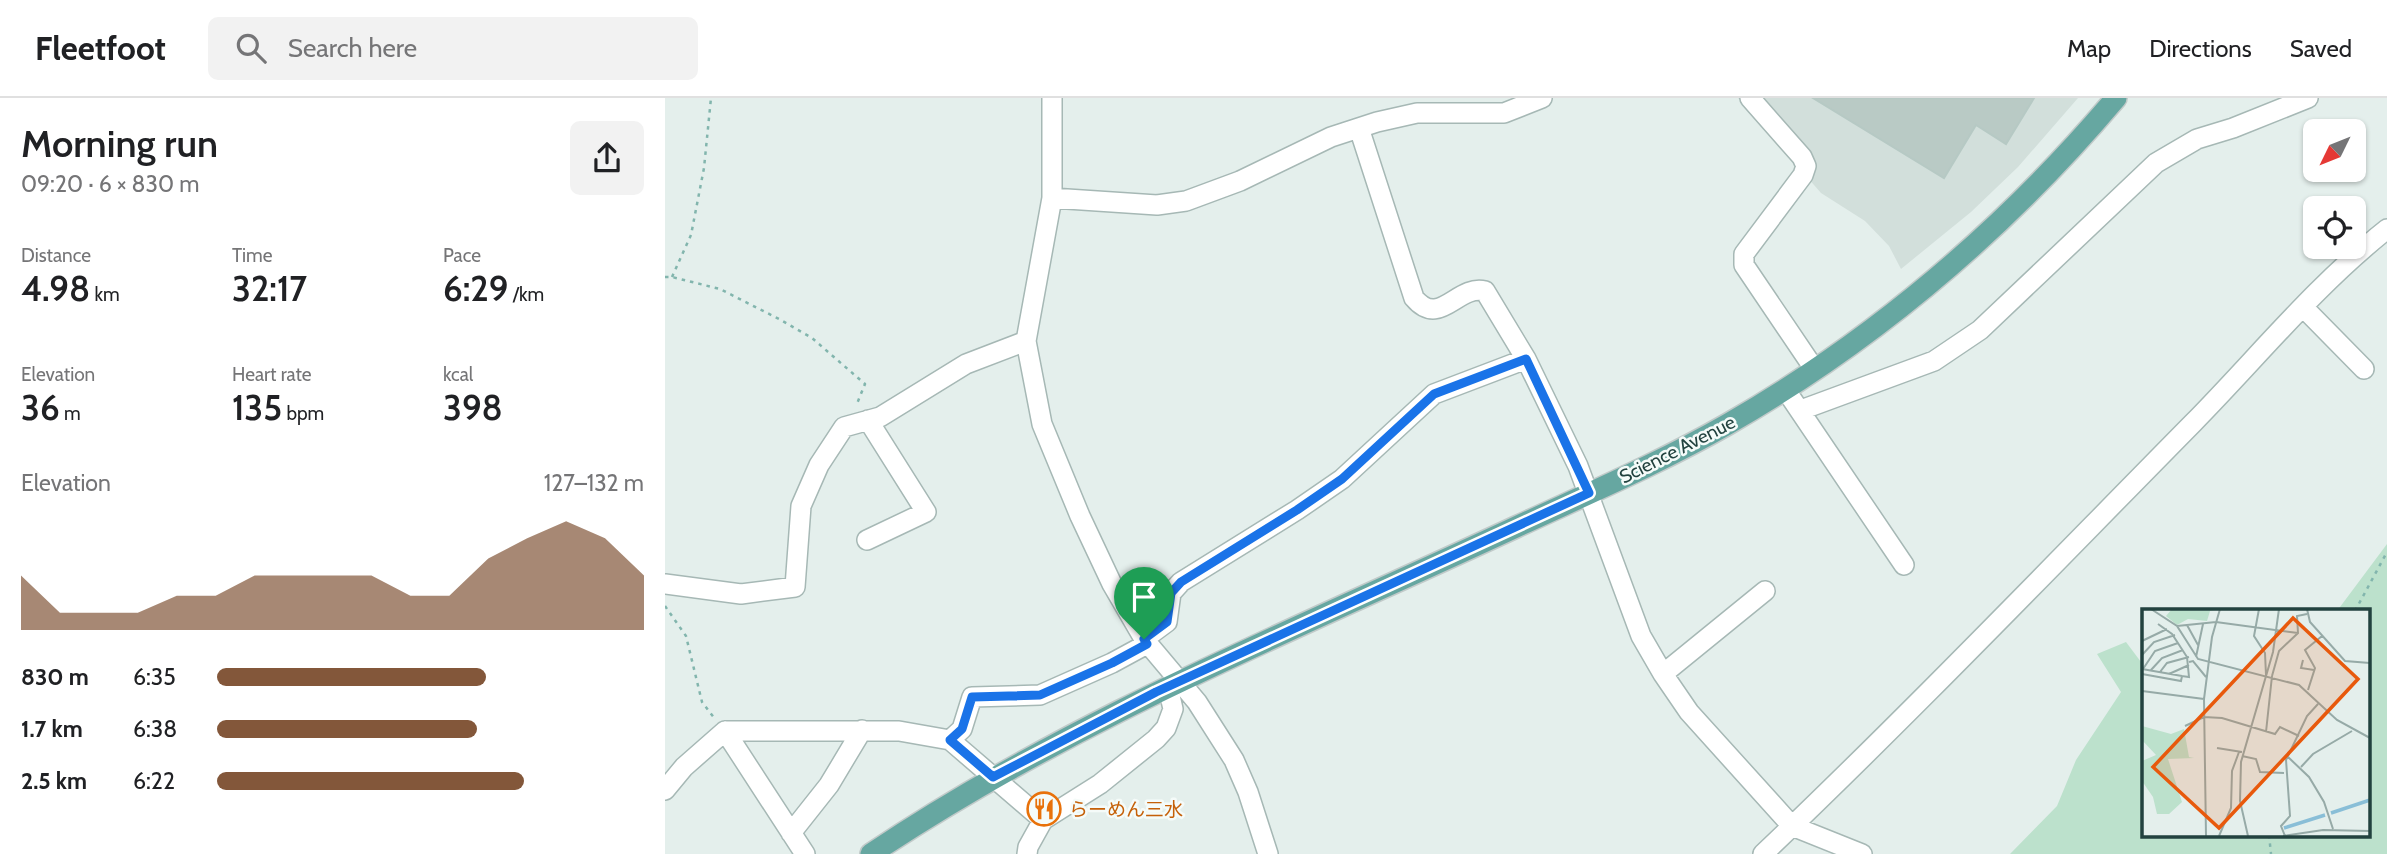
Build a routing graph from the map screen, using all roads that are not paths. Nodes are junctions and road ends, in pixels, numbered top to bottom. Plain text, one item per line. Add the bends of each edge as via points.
1 (1052, 98) edge
2 (1542, 98) edge
3 (1750, 98) edge
4 (2116, 98) edge
5 (2308, 98) edge
6 (1359, 128) junction
7 (1052, 198) junction
8 (2387, 229) edge
9 (2304, 307) junction
10 (1026, 341) junction
11 (1526, 359) junction
12 (2364, 369) dead end
13 (1815, 370) junction
14 (1785, 389) junction
15 (1801, 411) junction
16 (868, 420) junction
17 (1589, 493) junction
18 (867, 540) dead end
19 (1904, 565) dead end
20 (665, 584) edge
21 (1765, 591) dead end
22 (1145, 642) junction
23 (1663, 674) junction
24 (1174, 684) junction
25 (862, 730) junction
26 (725, 731) junction
27 (950, 740) junction
28 (993, 777) junction
29 (665, 790) edge
30 (1043, 820) junction
31 (1792, 826) junction
32 (792, 833) junction
33 (805, 854) edge
34 (871, 854) edge
35 (1027, 854) edge
36 (1268, 854) edge
37 (1763, 854) edge
38 (1862, 854) edge

1 - 7 street
2 - 6 street via 1504,113 1417,113
3 - 13 street via 1806,166 1744,254 1744,265
4 - 13 main road, Science Avenue via 1992,230 1858,341
5 - 15 street via 2197,139 2156,163 1980,330 1934,361
6 - 7 street via 1186,201 1157,205
6 - 11 street via 1414,298 1430,309 1442,309 1464,293 1485,291
7 - 10 street
8 - 9 street
9 - 12 street
9 - 31 street
10 - 16 street via 966,364
10 - 22 street via 1042,424 1112,584
11 - 17 street
11 - 22 street via 1434,394 1342,479 1181,582 1171,593 1167,622
13 - 14 main road, Science Avenue
14 - 15 street
14 - 17 main road, Science Avenue via 1699,440
15 - 19 street
16 - 18 street via 926,512
16 - 20 street via 844,427 819,465 801,506 795,587 741,594
17 - 23 street via 1641,636
17 - 24 main road, Science Avenue
21 - 23 street
22 - 24 street
22 - 27 street via 1112,663 1040,695 972,697 962,729
23 - 31 street via 1689,712
24 - 28 main road, Science Avenue
24 - 30 street via 1173,709 1156,739 1100,784
24 - 36 street via 1196,702 1234,760
25 - 26 street
25 - 27 street
25 - 32 street via 829,785
26 - 29 street
26 - 32 street
27 - 28 street
28 - 30 street
28 - 34 main road, Science Avenue
30 - 35 street
31 - 37 street
31 - 38 street
32 - 33 street

